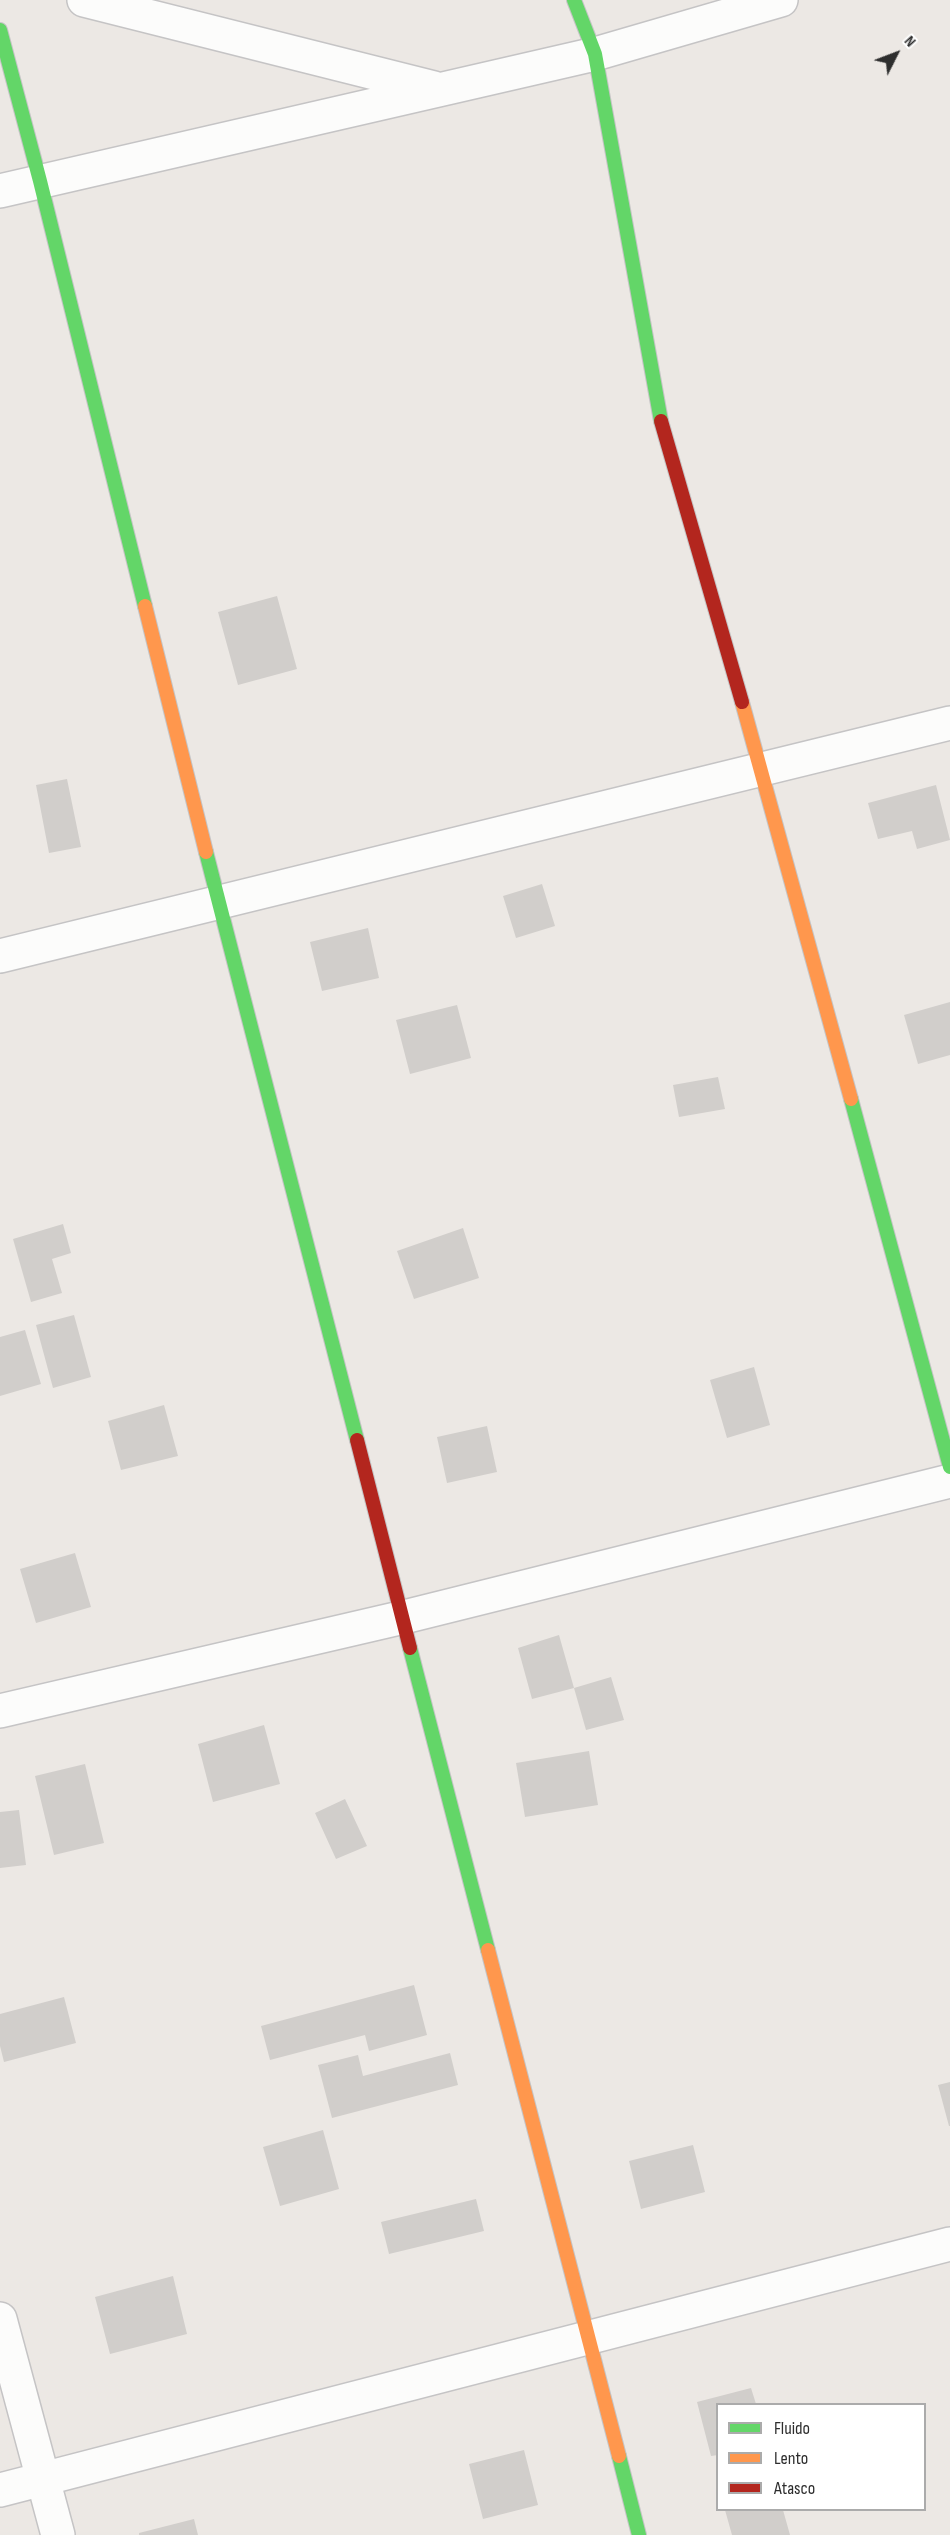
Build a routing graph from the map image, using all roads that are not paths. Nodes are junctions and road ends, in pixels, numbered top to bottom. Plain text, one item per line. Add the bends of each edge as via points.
1 (84, 0) edge
2 (574, 0) edge
3 (781, 0) edge
4 (0, 30) edge
5 (595, 54) junction
6 (440, 90) junction
7 (40, 181) junction
8 (0, 191) edge
9 (950, 723) edge
10 (761, 768) junction
11 (218, 901) junction
12 (0, 956) edge
13 (950, 1467) edge
14 (950, 1481) edge
15 (404, 1617) junction
16 (0, 1711) edge
17 (950, 2244) edge
18 (0, 2319) edge
19 (589, 2337) junction
20 (44, 2480) junction
21 (0, 2490) edge
22 (58, 2535) edge
23 (639, 2535) edge

1 - 6 street
2 - 5 street
3 - 5 street
4 - 7 street
5 - 6 street
5 - 10 street via 664,437
6 - 7 street
7 - 8 street
7 - 11 street
9 - 10 street
10 - 11 street
10 - 13 street
11 - 12 street
11 - 15 street
14 - 15 street
15 - 16 street
15 - 19 street
17 - 19 street
18 - 20 street
19 - 20 street
19 - 23 street
20 - 21 street
20 - 22 street

